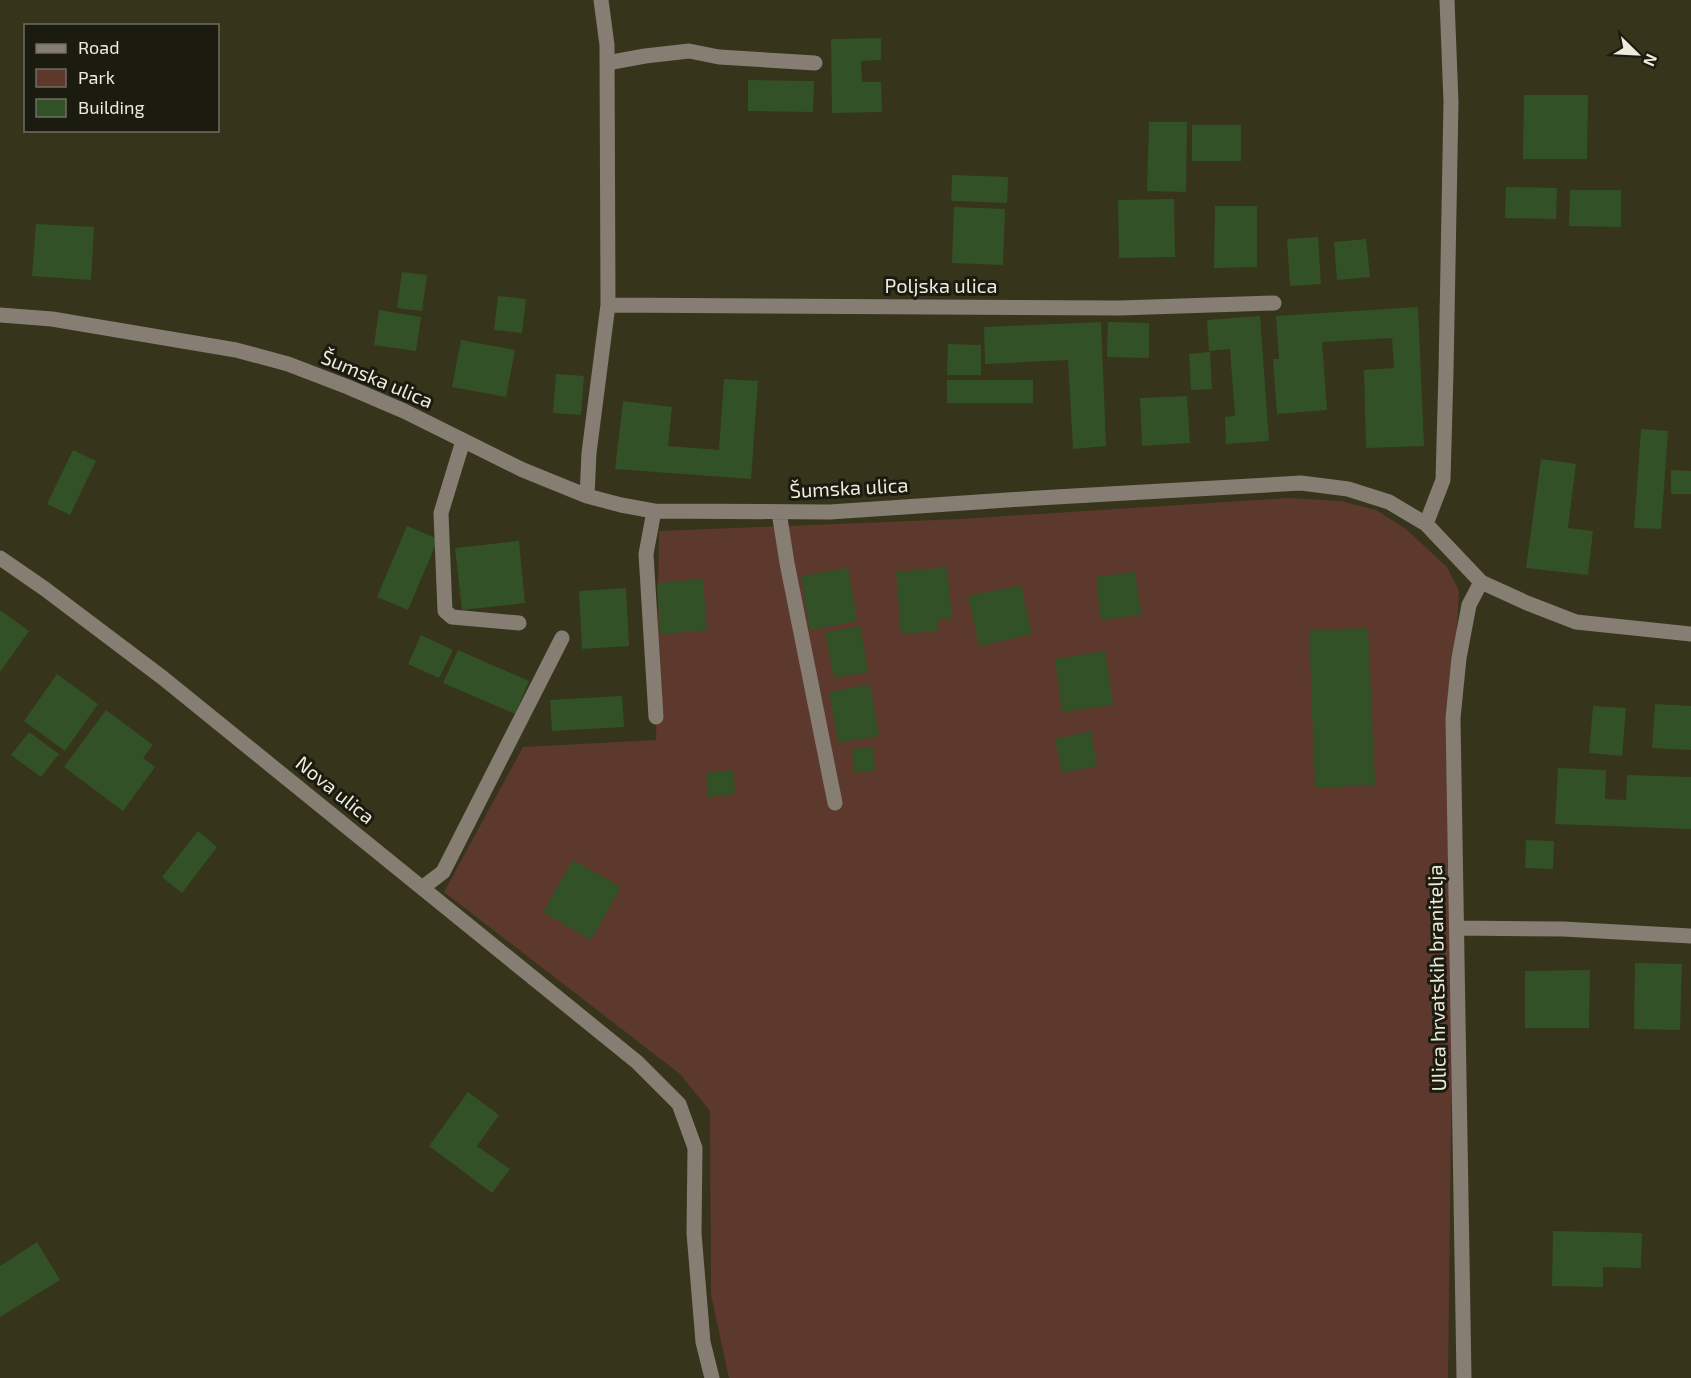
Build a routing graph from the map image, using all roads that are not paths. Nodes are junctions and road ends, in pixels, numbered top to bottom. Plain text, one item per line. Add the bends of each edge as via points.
1 (601, 0) edge
2 (1447, 0) edge
3 (607, 63) junction
4 (815, 63) dead end
5 (1274, 303) dead end
6 (608, 305) junction
7 (0, 315) edge
8 (463, 441) junction
9 (587, 496) junction
10 (654, 511) junction
11 (779, 512) junction
12 (1426, 524) junction
13 (0, 558) edge
14 (1481, 582) junction
15 (519, 623) dead end
16 (1691, 634) edge
17 (561, 638) dead end
18 (656, 717) dead end
19 (836, 802) dead end
20 (422, 888) junction
21 (1458, 928) junction
22 (1691, 936) edge
23 (712, 1378) edge
24 (1464, 1378) edge

1 - 3 street
2 - 12 street via 1450,102 1443,480
3 - 4 street via 689,51 718,57
3 - 6 street
5 - 6 street, Poljska ulica via 1120,308
6 - 9 street
7 - 8 street, Šumska ulica via 52,319 236,350 277,361 404,411
8 - 9 street, Šumska ulica
8 - 15 street via 441,513 445,611 452,617
9 - 10 street, Šumska ulica
10 - 11 street, Šumska ulica
10 - 18 street via 646,554
11 - 12 street, Šumska ulica via 1301,483 1348,489 1389,502
11 - 19 street
12 - 14 street, Šumska ulica
13 - 20 street, Nova ulica via 163,678
14 - 16 street, Šumska ulica via 1576,622
14 - 21 street, Ulica hrvatskih branitelja via 1469,605 1453,718
17 - 20 street via 442,872
20 - 23 street, Nova ulica via 638,1062 679,1104 695,1148 694,1233 703,1342
21 - 22 street
21 - 24 street, Ulica hrvatskih branitelja

